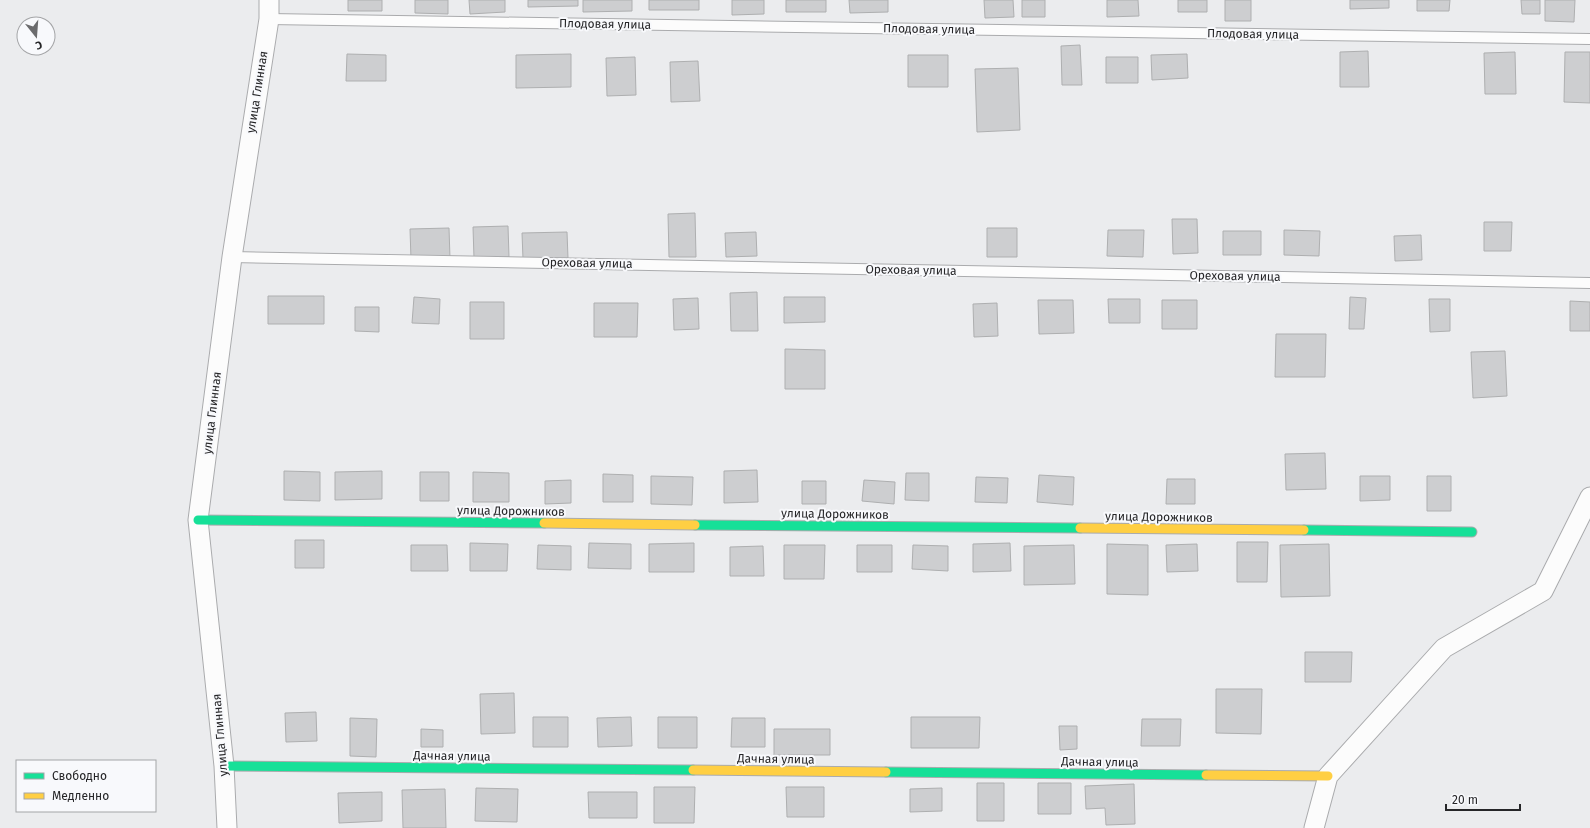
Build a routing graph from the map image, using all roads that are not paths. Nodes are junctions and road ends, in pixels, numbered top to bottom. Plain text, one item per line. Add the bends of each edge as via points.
1 (269, 0) edge
2 (269, 19) junction
3 (1590, 39) edge
4 (232, 256) junction
5 (1590, 283) edge
6 (1590, 497) edge
7 (198, 520) junction
8 (1472, 532) dead end
9 (224, 766) junction
10 (1328, 776) junction
11 (227, 828) edge
12 (1314, 828) edge

1 - 2 street, улица Глинная
2 - 3 lane, Плодовая улица
2 - 4 street, улица Глинная
4 - 5 lane, Ореховая улица
4 - 7 street, улица Глинная
6 - 10 street via 1543,591 1444,648
7 - 8 street, улица Дорожников
7 - 9 street, улица Глинная
9 - 10 street, Дачная улица
9 - 11 street, улица Глинная
10 - 12 street

